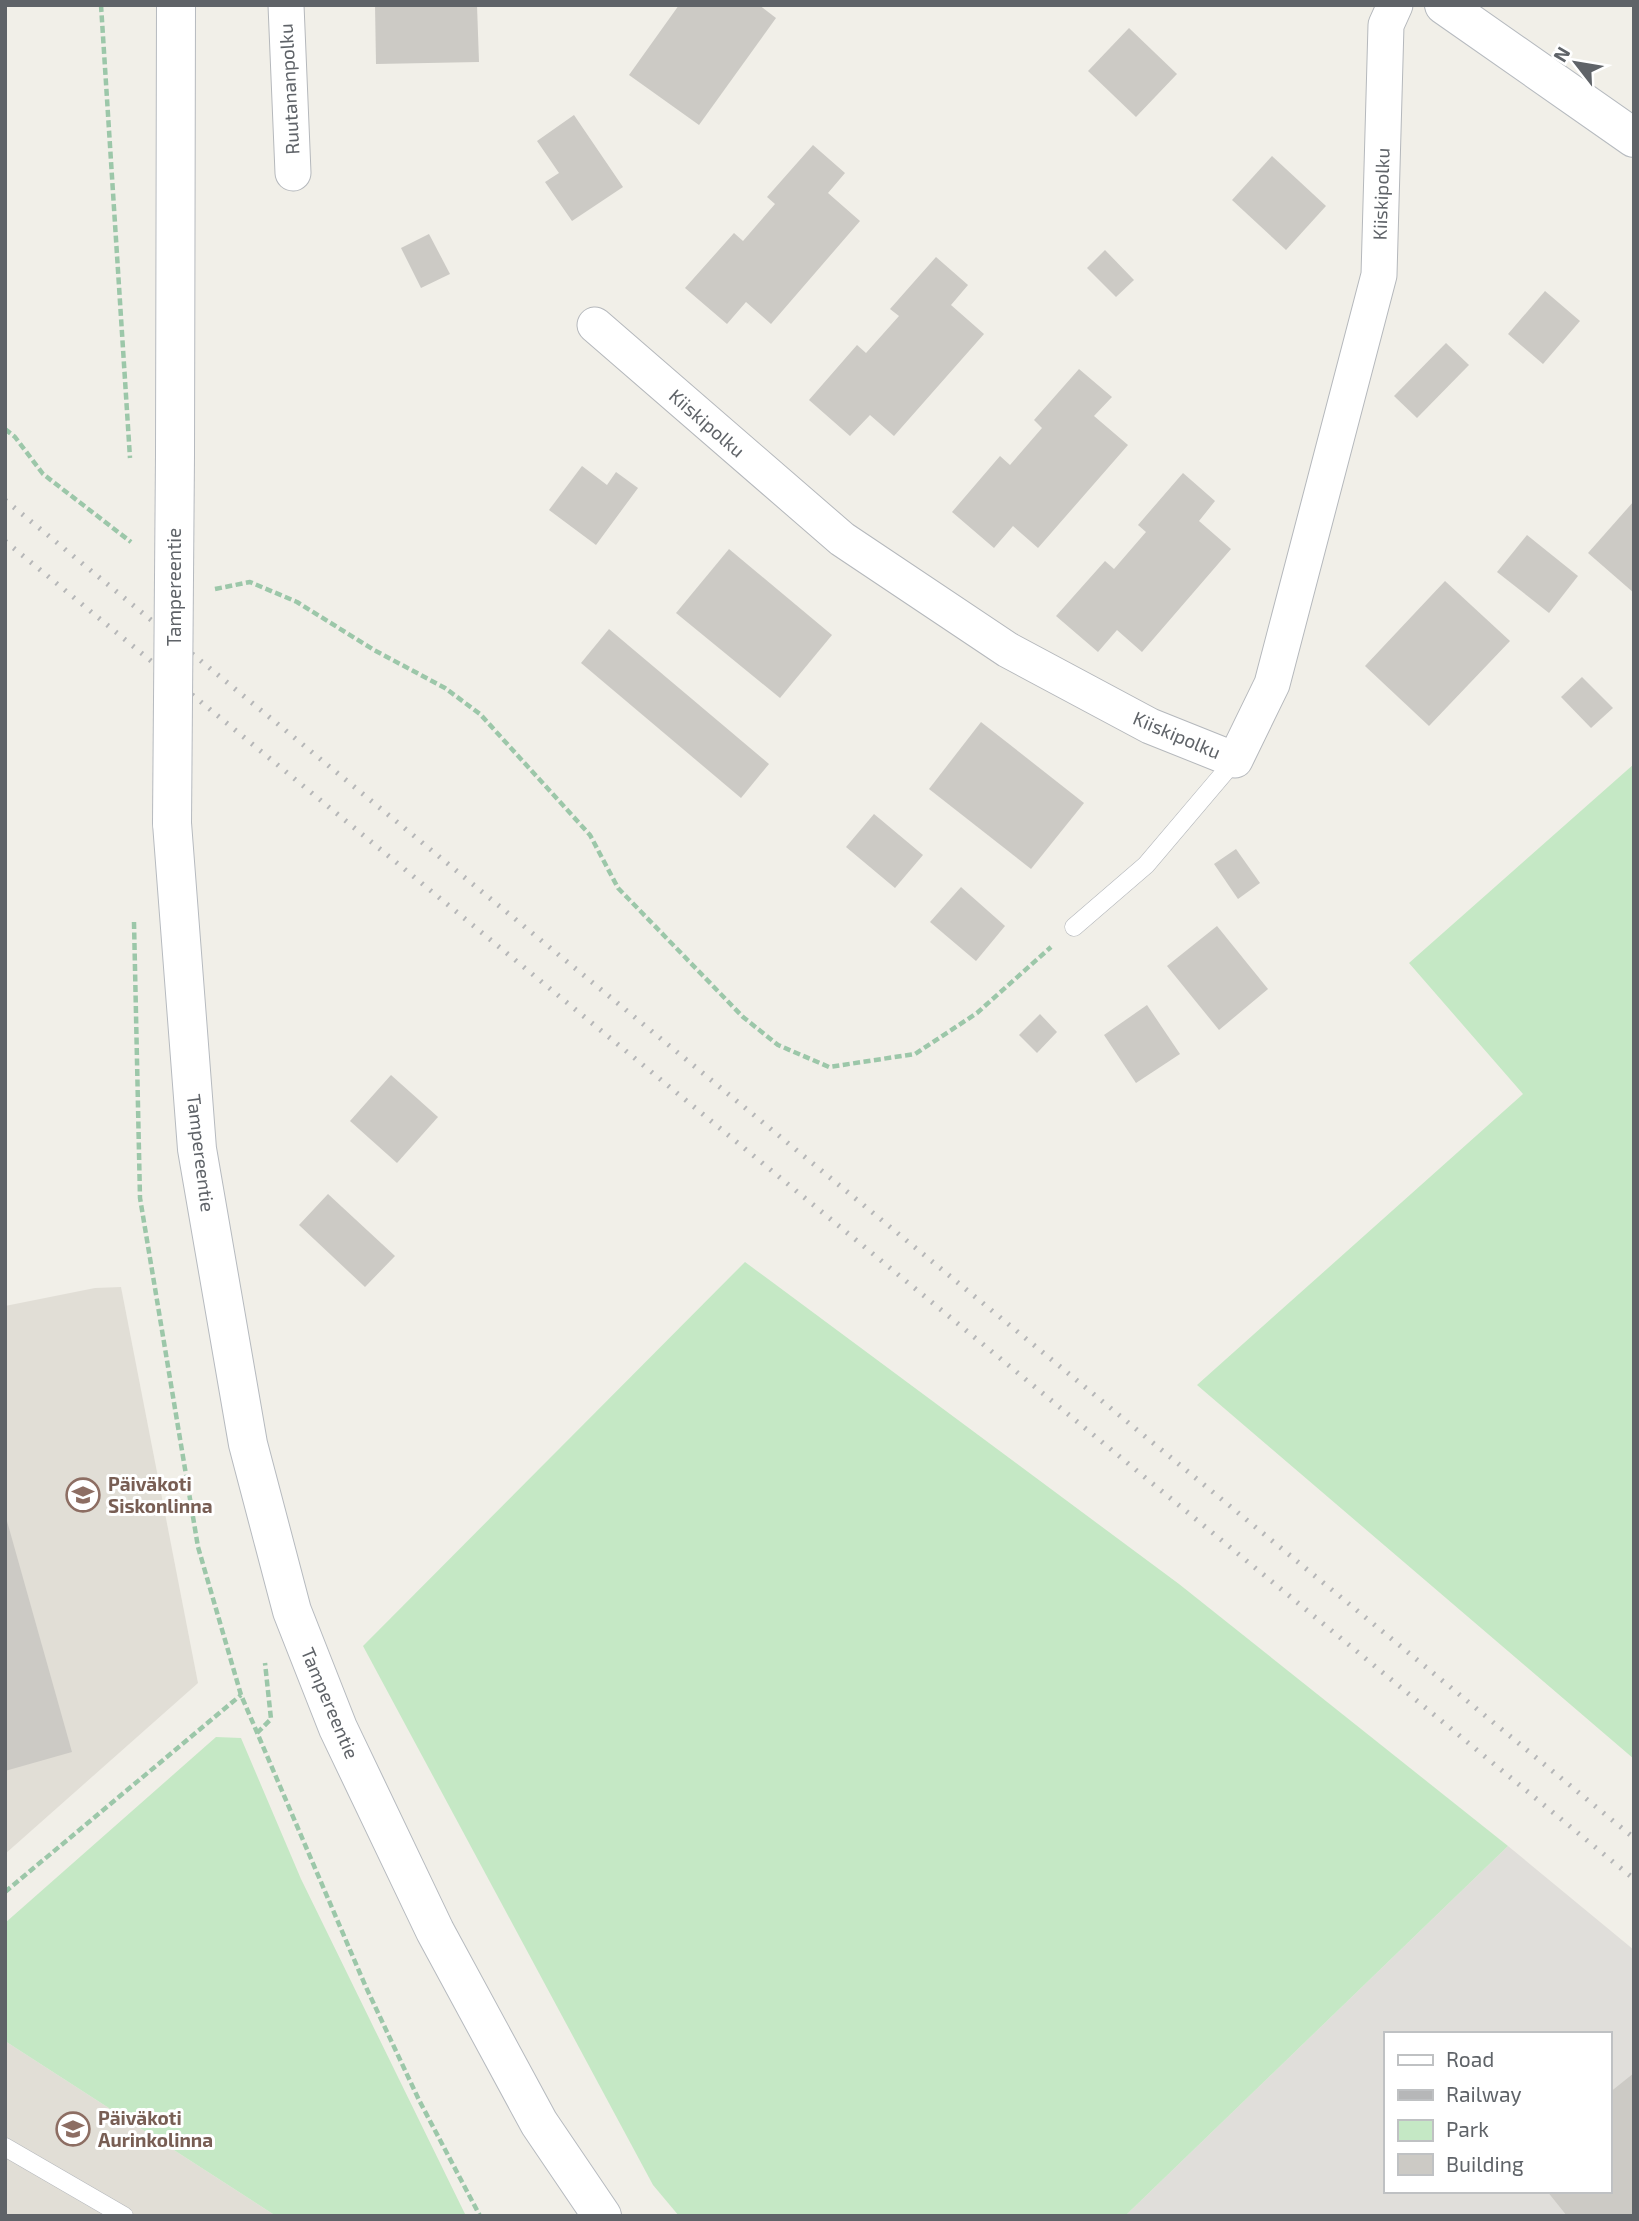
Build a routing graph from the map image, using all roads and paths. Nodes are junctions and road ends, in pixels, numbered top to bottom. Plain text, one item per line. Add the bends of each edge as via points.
1 (101, 5) edge
2 (176, 5) edge
3 (286, 5) edge
4 (1395, 5) edge
5 (1444, 5) edge
6 (1634, 138) edge
7 (293, 173) dead end
8 (595, 325) dead end
9 (5, 429) edge
10 (130, 458) dead end
11 (103, 521) dead end
12 (209, 590) dead end
13 (1235, 760) junction
14 (1074, 927) joint
15 (241, 1695) dead end
16 (5, 1892) edge
17 (5, 2147) edge
18 (124, 2216) edge
19 (601, 2216) edge

1 - 10 path
2 - 19 main road, Tampereentie, bridge via 172,823 197,1149 248,1444 292,1611 338,1728 435,1931 539,2123
3 - 7 street, Ruutananpolku
4 - 13 street, Kiiskipolku via 1386,25 1379,275 1272,684
5 - 6 main road
8 - 13 street, Kiiskipolku via 842,540 1008,650 1150,726
9 - 11 path via 43,474
12 - 14 path via 250,582 297,602 445,688 480,714 590,835 618,888 671,946 778,1045 829,1067 915,1054 977,1013
13 - 14 lane via 1146,865
15 - 16 path
17 - 18 lane

